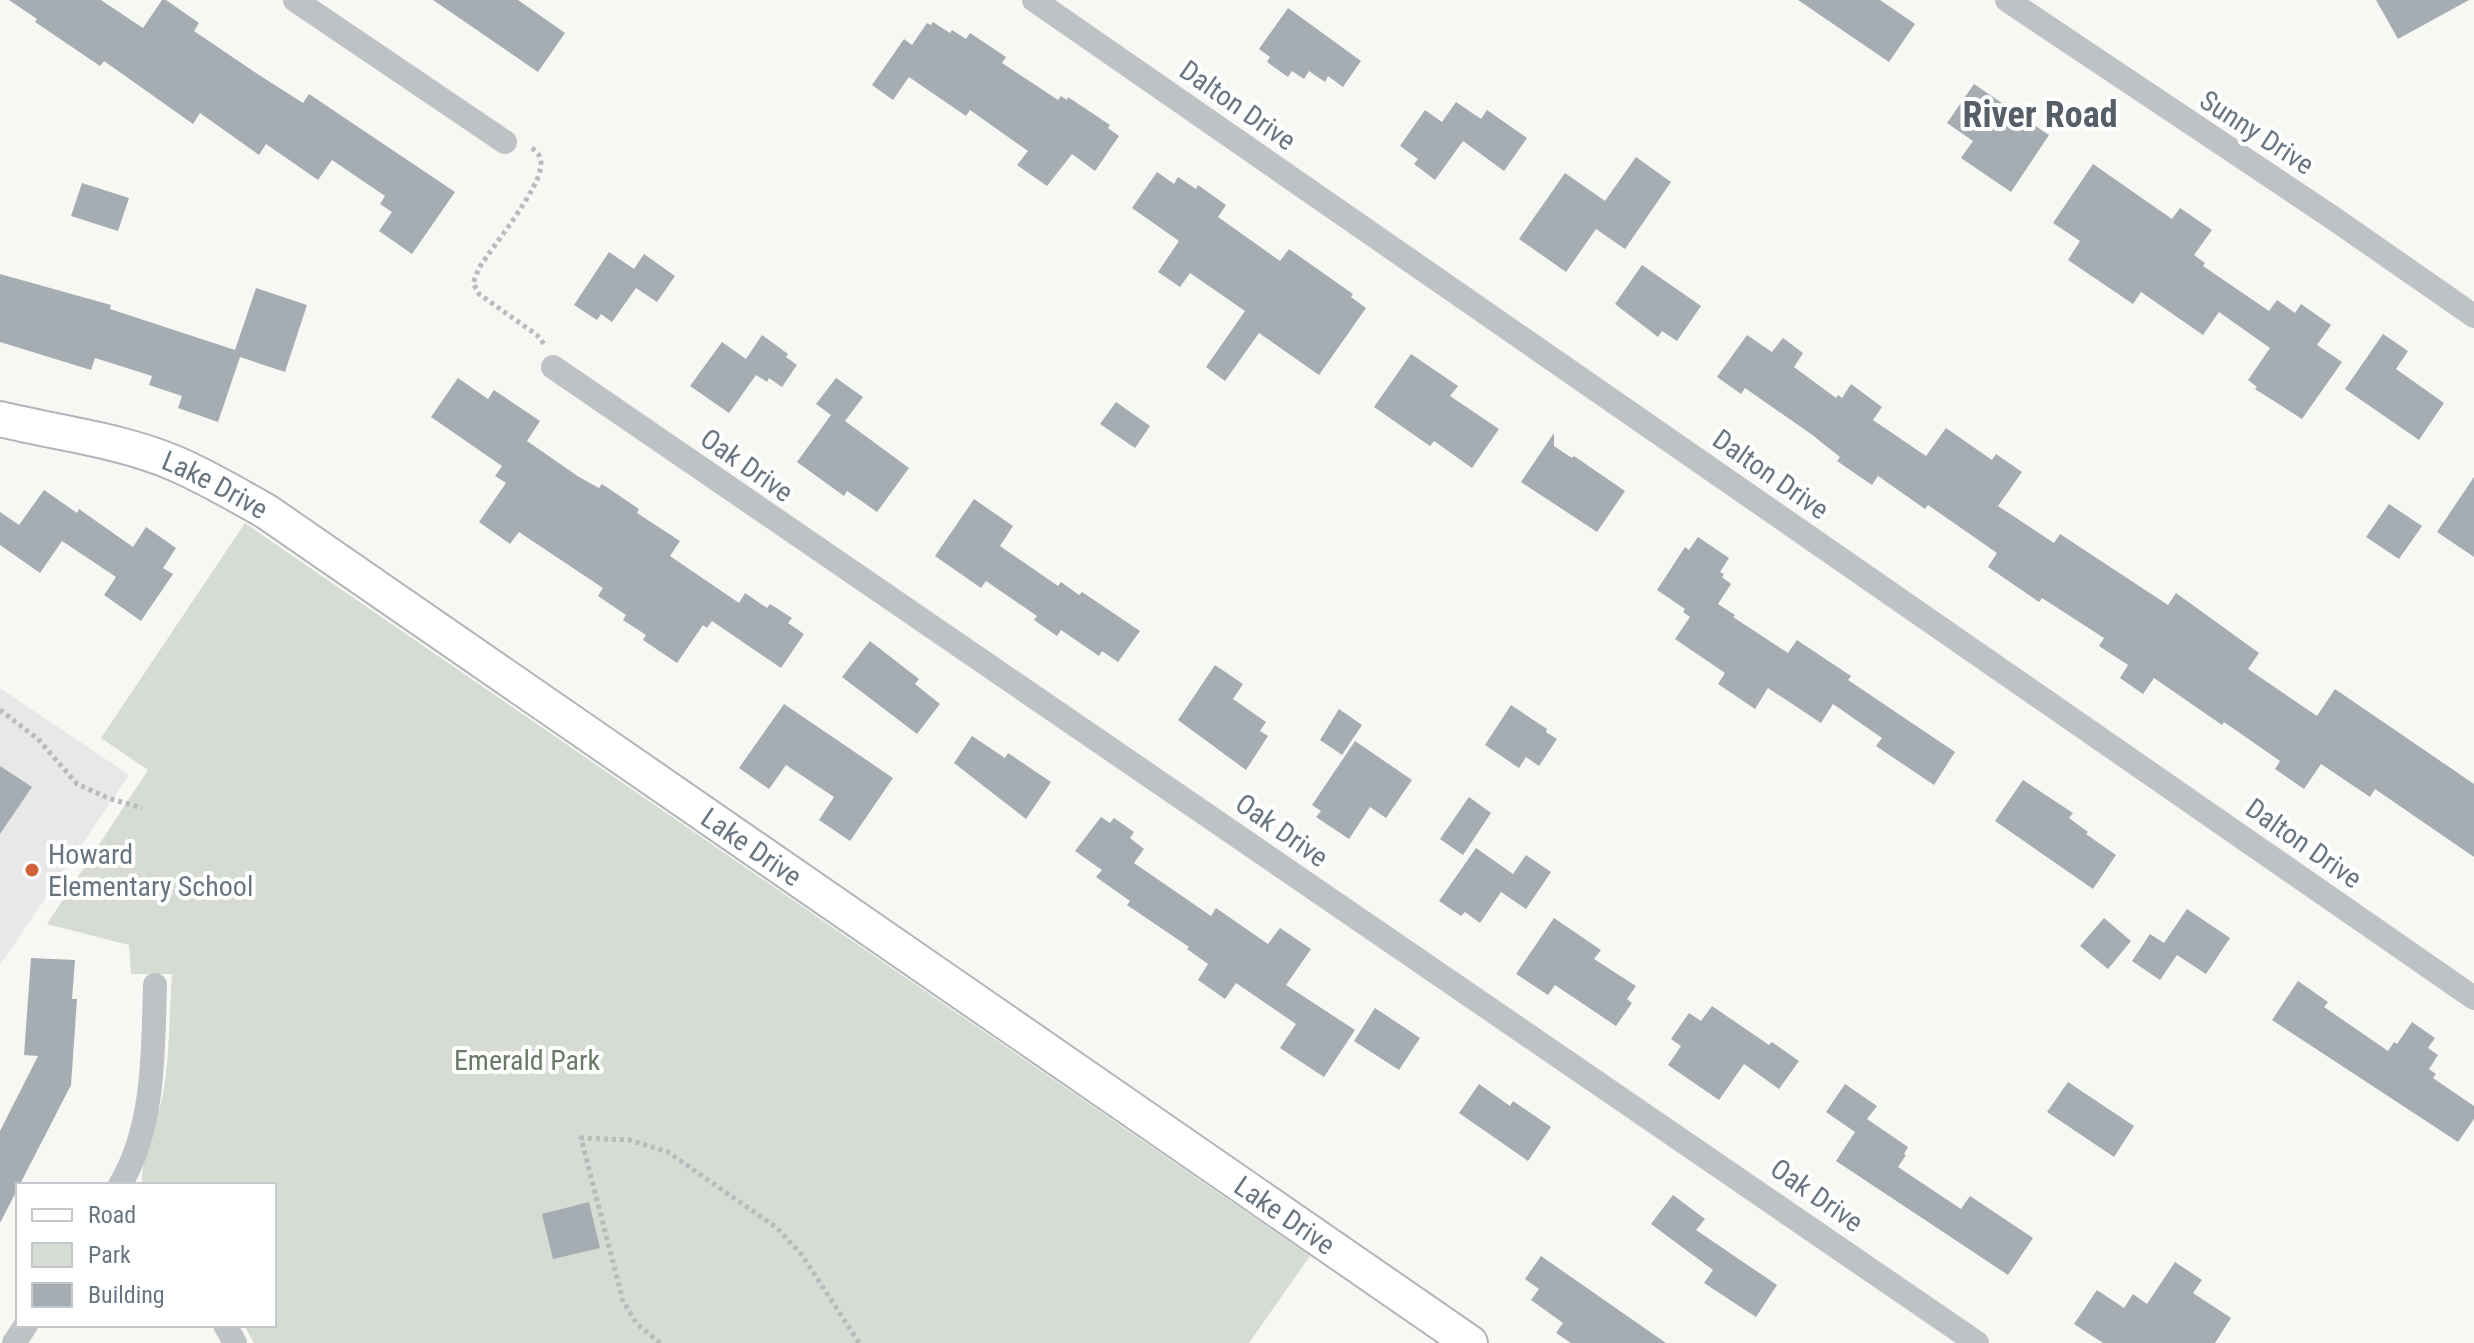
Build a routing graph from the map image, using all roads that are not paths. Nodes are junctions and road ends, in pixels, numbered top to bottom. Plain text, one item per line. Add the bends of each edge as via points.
1 (295, 0) edge
2 (1034, 0) edge
3 (2007, 0) edge
4 (505, 142) dead end
5 (2474, 316) edge
6 (553, 367) road end
7 (0, 419) edge
8 (155, 985) dead end
9 (2474, 998) edge
10 (121, 1183) edge
11 (1456, 1339) edge
12 (1977, 1343) edge

1 - 4 street
2 - 9 street, Dalton Drive
3 - 5 street, Sunny Drive
6 - 12 street, Oak Drive
7 - 11 street, Lake Drive via 172,461 267,512
8 - 10 street via 147,1106

